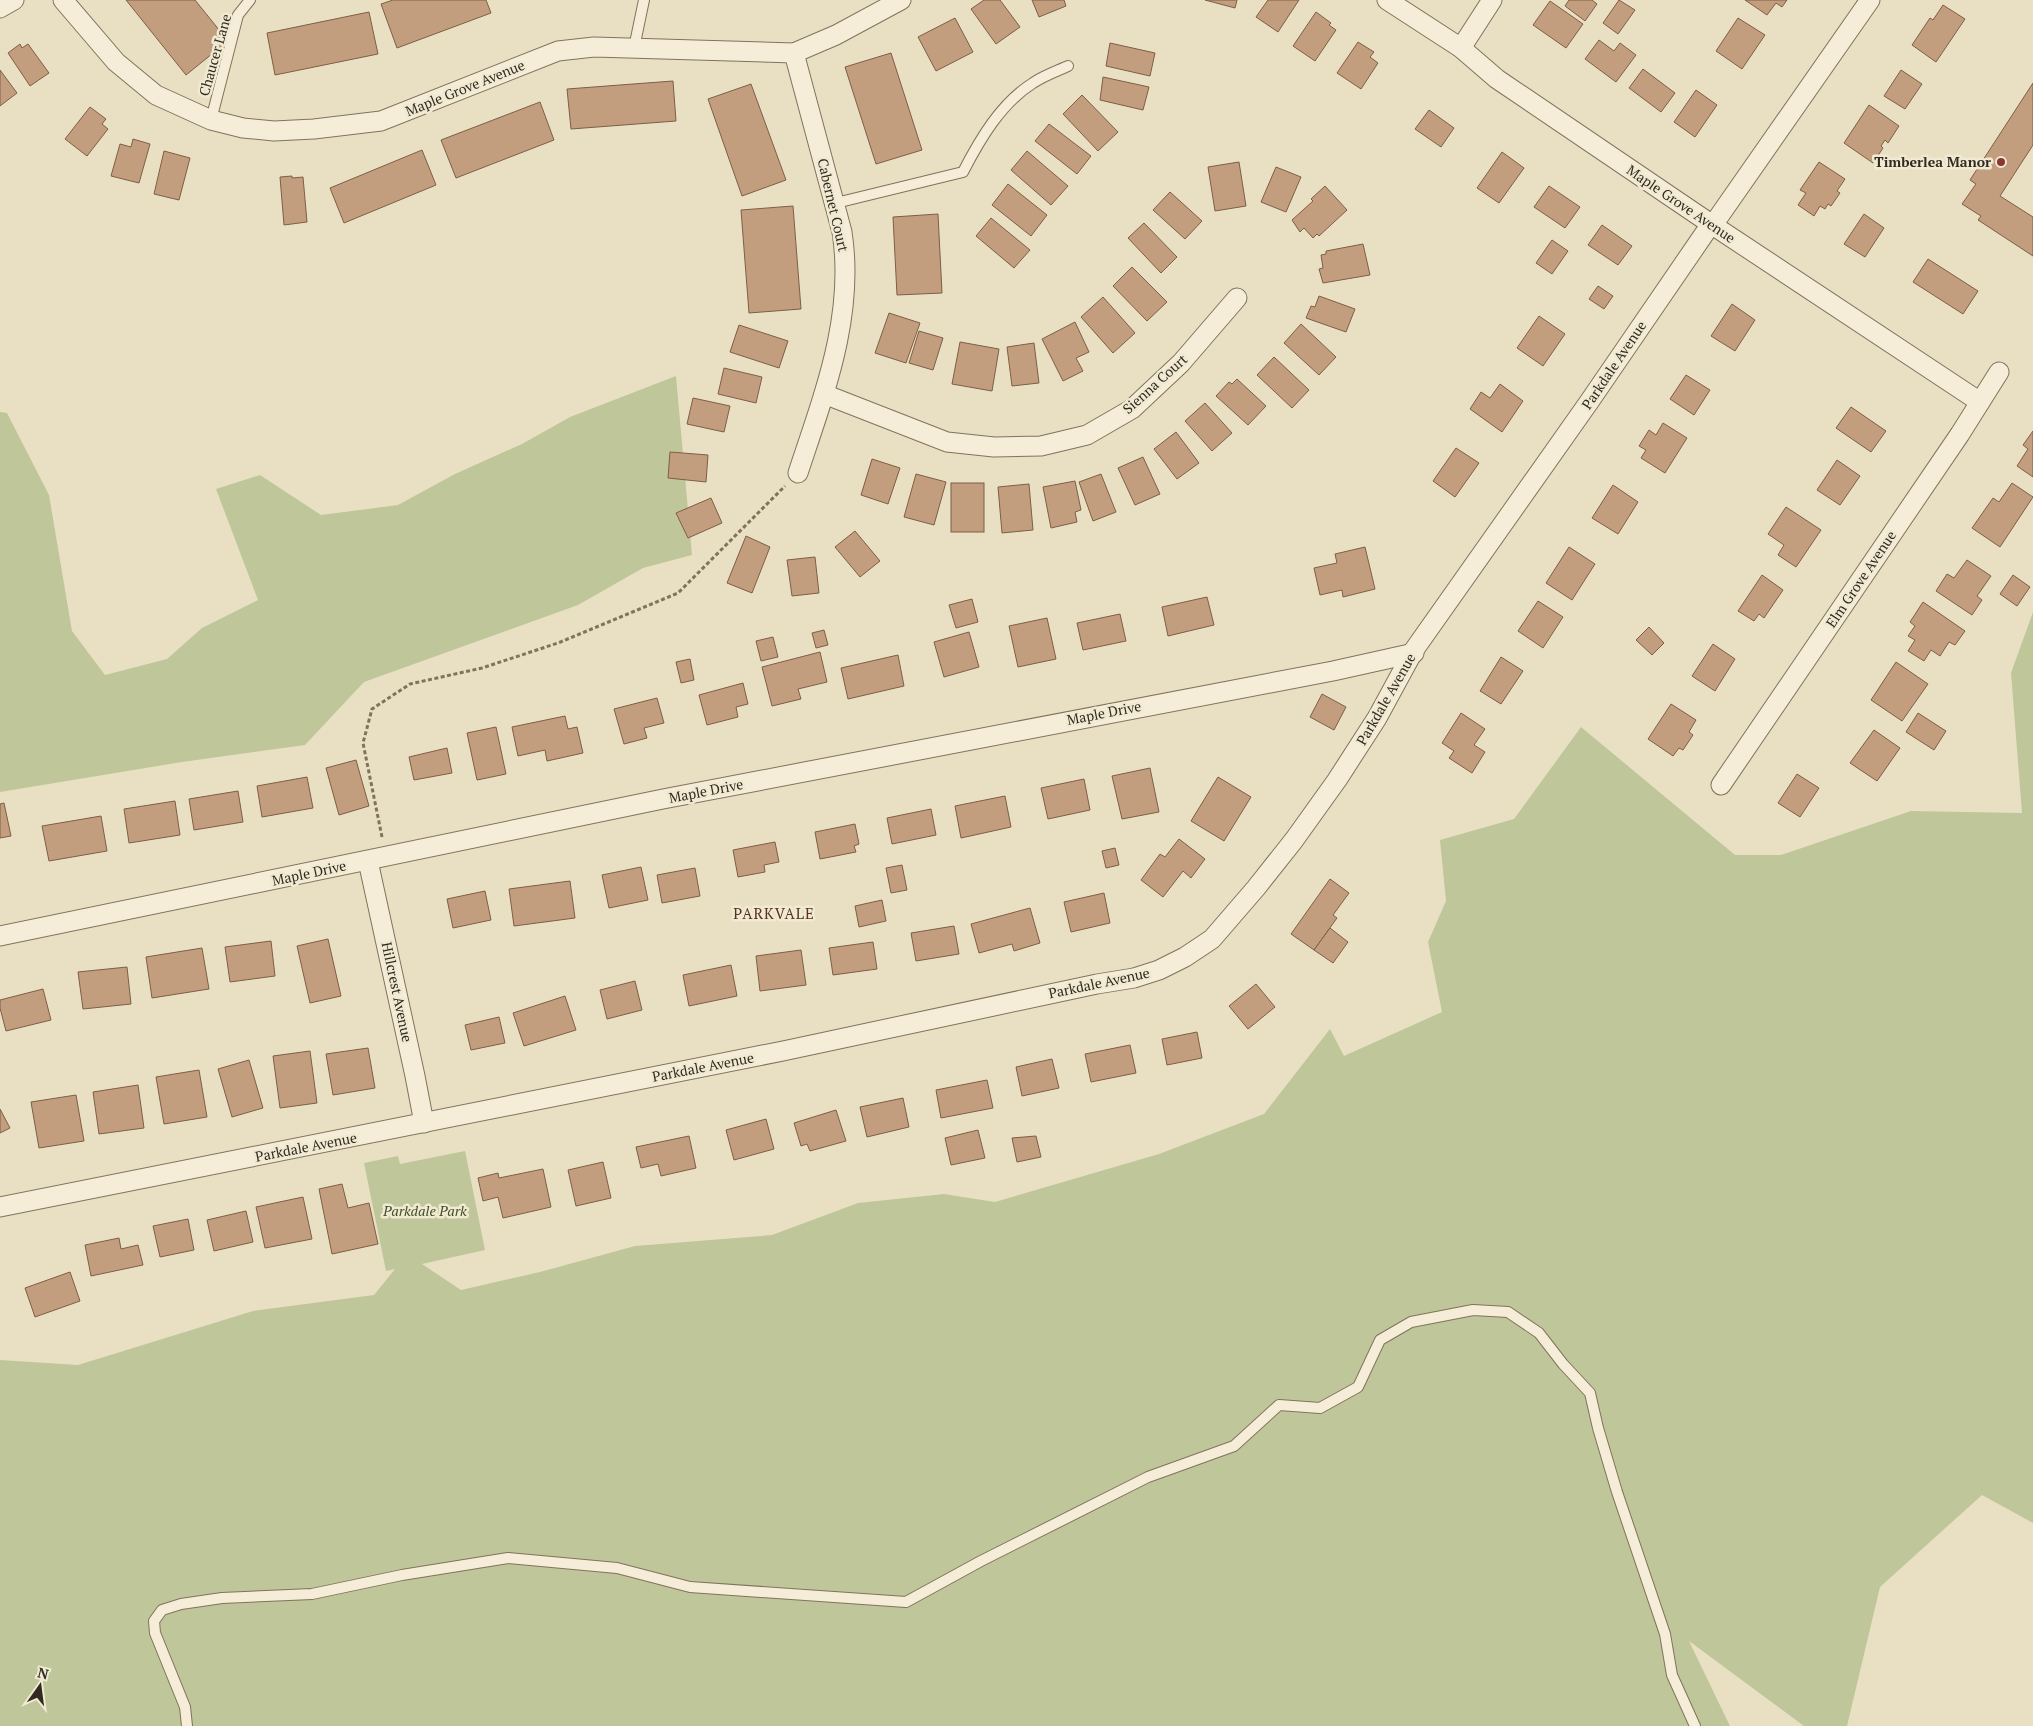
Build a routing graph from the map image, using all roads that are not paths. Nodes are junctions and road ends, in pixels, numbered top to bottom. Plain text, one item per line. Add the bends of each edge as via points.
1 (14, 0) edge
2 (64, 0) edge
3 (250, 0) edge
4 (644, 0) edge
5 (901, 0) edge
6 (1387, 0) edge
7 (1492, 0) edge
8 (1870, 0) edge
9 (0, 8) edge
10 (634, 48) junction
11 (1461, 48) junction
12 (794, 53) junction
13 (1068, 66) dead end
14 (211, 120) junction
15 (833, 197) junction
16 (1711, 224) junction
17 (1237, 298) dead end
18 (1999, 372) dead end
19 (824, 394) junction
20 (1980, 402) junction
21 (798, 473) road end
22 (1414, 653) junction
23 (1720, 785) dead end
24 (368, 860) junction
25 (0, 936) edge
26 (424, 1123) junction
27 (0, 1207) edge
28 (187, 1726) edge
29 (1695, 1726) edge

1 - 9 street
2 - 14 street, Maple Grove Avenue via 116,62 156,95
3 - 14 lane, Chaucer Lane via 238,15
4 - 10 lane
5 - 12 street, Maple Grove Avenue via 836,35
6 - 11 street, Maple Grove Avenue
7 - 11 street
8 - 16 street, Parkdale Avenue
10 - 12 street, Maple Grove Avenue
10 - 14 street, Maple Grove Avenue via 594,46 558,51 381,121 274,131
11 - 16 street, Maple Grove Avenue via 1497,79
12 - 15 street, Cabernet Court
13 - 15 lane via 1032,83 1004,108 963,172 840,202
15 - 19 street, Cabernet Court via 846,259 845,301 832,370
16 - 20 street, Maple Grove Avenue
16 - 22 street, Parkdale Avenue
17 - 19 street, Sienna Court via 1181,364 1132,409 1087,436 1041,446 994,447 947,442
18 - 20 street, Elm Grove Avenue
19 - 21 street, Cabernet Court
20 - 23 street, Elm Grove Avenue
22 - 24 street, Maple Drive via 663,799
22 - 26 street, Parkdale Avenue via 1337,780 1256,888 1212,938 1159,970 1134,978
24 - 25 street, Maple Drive
24 - 26 street, Hillcrest Avenue
26 - 27 street, Parkdale Avenue
28 - 29 lane via 185,1707 155,1633 154,1621 162,1610 222,1598 312,1594 508,1558 618,1568 690,1587 906,1602 1148,1477 1234,1446 1279,1405 1320,1408 1358,1386 1380,1340 1410,1322 1472,1310 1508,1312 1539,1333 1590,1393 1617,1492 1665,1634 1672,1675

